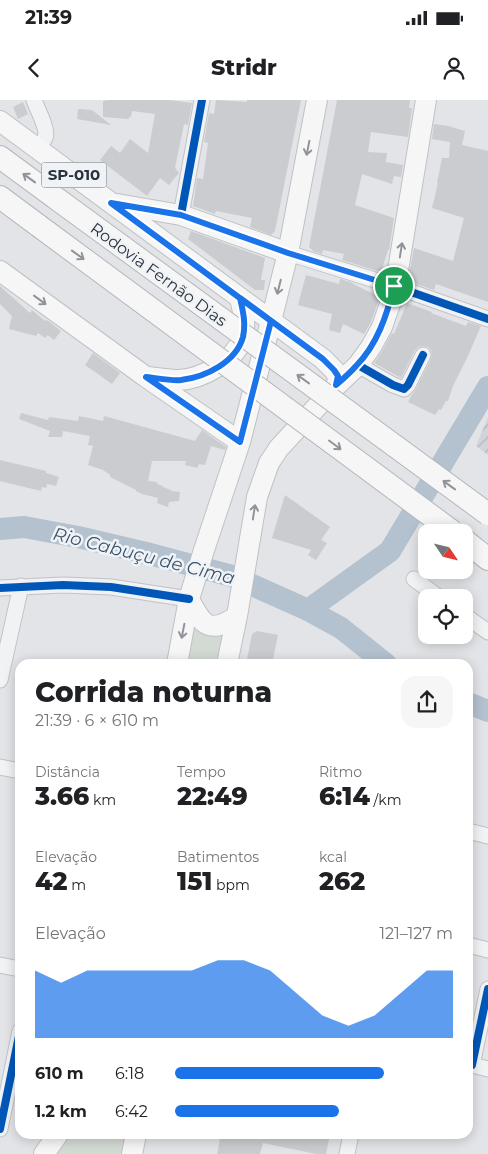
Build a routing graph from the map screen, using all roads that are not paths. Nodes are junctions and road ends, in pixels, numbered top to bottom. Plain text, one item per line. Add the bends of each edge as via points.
1 (34, 100) edge
2 (202, 100) edge
3 (317, 100) edge
4 (426, 100) edge
5 (0, 121) edge
6 (36, 147) junction
7 (0, 158) edge
8 (0, 196) edge
9 (111, 203) junction
10 (0, 208) edge
11 (181, 215) junction
12 (33, 222) junction
13 (288, 253) junction
14 (0, 272) edge
15 (394, 286) junction
16 (240, 298) junction
17 (488, 319) edge
18 (271, 321) junction
19 (423, 355) dead end
20 (358, 365) junction
21 (146, 377) junction
22 (336, 385) junction
23 (240, 442) junction
24 (488, 514) edge
25 (442, 524) edge
26 (414, 579) dead end
27 (21, 586) junction
28 (0, 588) edge
29 (428, 589) edge
30 (190, 595) junction
31 (238, 611) junction
32 (473, 621) edge
33 (488, 632) edge
34 (178, 659) edge
35 (228, 659) edge
36 (0, 680) edge
37 (0, 767) edge
38 (15, 771) edge
39 (473, 833) edge
40 (488, 836) edge
41 (473, 946) edge
42 (488, 950) edge
43 (0, 966) edge
44 (15, 968) edge
45 (488, 988) edge
46 (473, 1052) edge
47 (15, 1056) edge
48 (473, 1066) edge
49 (488, 1069) edge
50 (0, 1129) edge
51 (54, 1139) edge
52 (135, 1139) edge
53 (350, 1139) edge
54 (44, 1154) edge
55 (132, 1154) edge
56 (347, 1154) edge

1 - 6 street via 46,128 43,140
2 - 11 street
3 -> 13 main road
15 -> 4 main road
5 - 6 main road, SP-010
6 - 9 main road, SP-010
24 -> 7 highway, Rodovia Fernão Dias / SP-010, bridge
8 - 12 highway, Rodovia Fernão Dias
9 - 11 main road
9 - 16 main road, SP-010
10 - 12 highway
11 - 13 main road
12 -> 25 highway, Rodovia Fernão Dias, bridge
13 - 15 street
13 -> 18 main road
14 -> 21 main road
15 - 17 street
15 - 20 main road via 382,327
16 - 18 main road, SP-010
16 - 21 main road via 245,317 243,337 235,352 222,364 211,371 180,380
18 - 22 main road, SP-010 via 323,359 338,376
18 - 23 main road
19 - 20 street via 404,389
20 - 22 main road
21 - 23 main road
31 -> 22 main road via 257,497 270,463 279,448
23 - 30 main road
26 - 29 street
27 - 28 street
27 - 30 street via 111,587
27 - 36 street
30 - 31 main road via 198,617 206,624 219,626
30 -> 34 main road
31 - 35 main road
32 - 33 street
37 - 38 street
39 - 40 street
41 - 42 street
43 - 44 street
45 - 46 street
47 - 50 street
48 - 49 street
51 - 54 main road
52 - 55 main road
53 - 56 street

